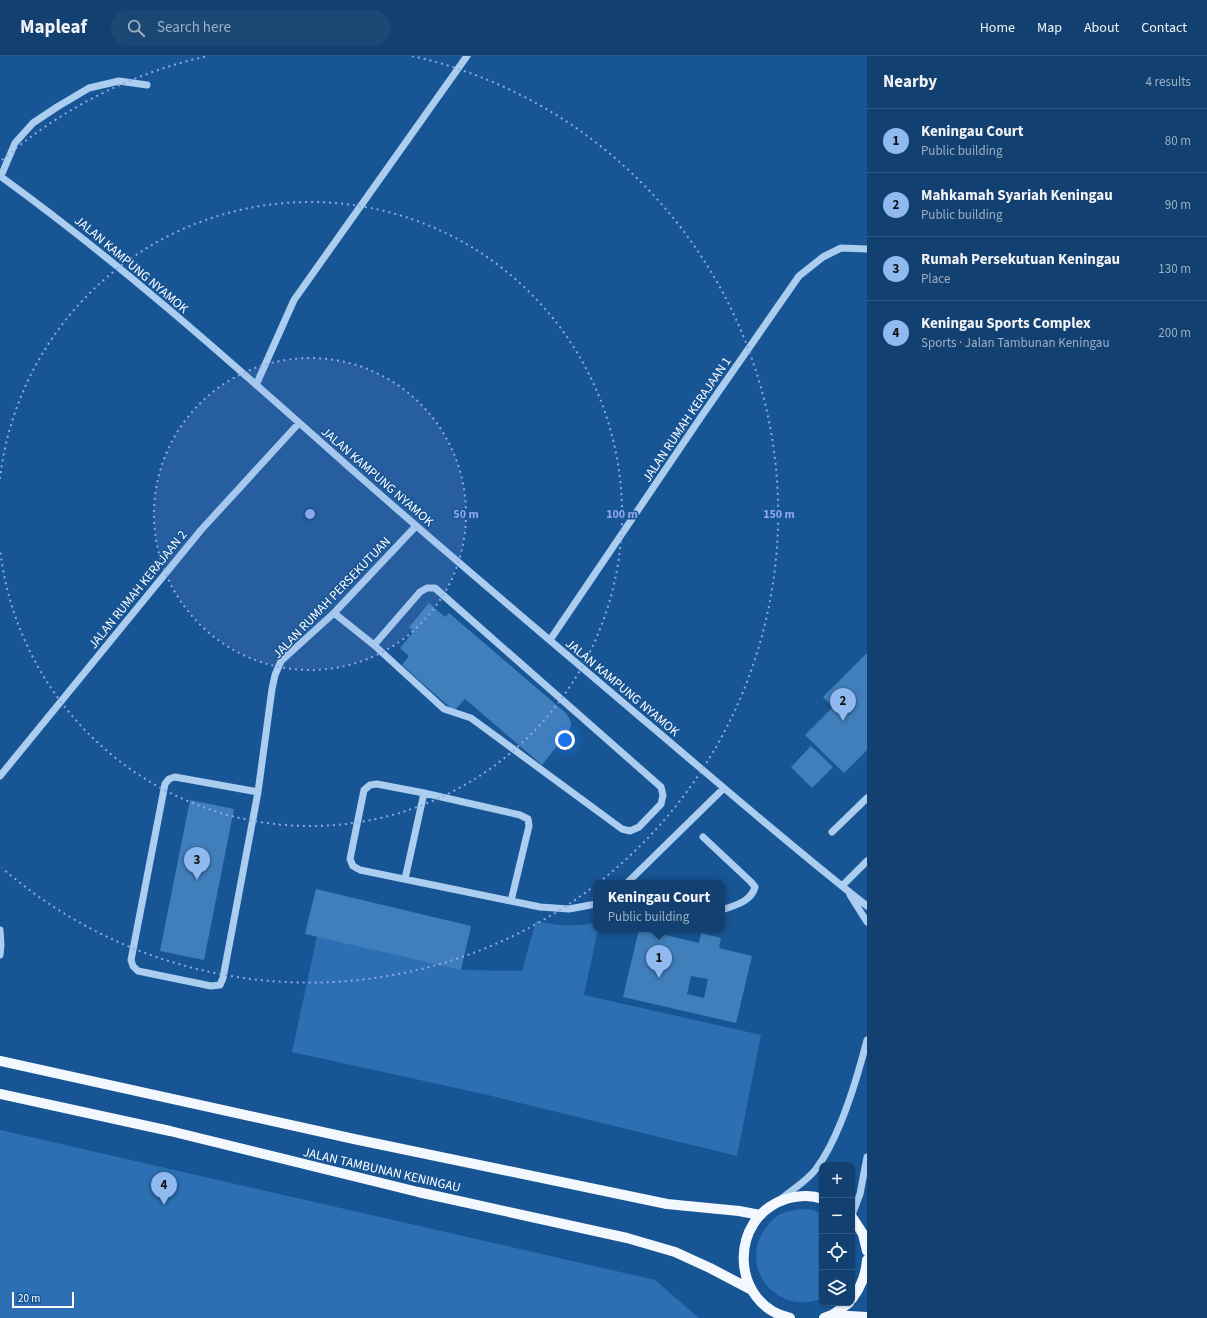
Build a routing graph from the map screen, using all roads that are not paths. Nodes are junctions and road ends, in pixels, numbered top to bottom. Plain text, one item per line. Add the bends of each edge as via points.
1 (468, 56) edge
2 (147, 85) dead end
3 (0, 176) edge
4 (867, 249) edge
5 (256, 385) junction
6 (299, 423) junction
7 (416, 526) junction
8 (334, 613) junction
9 (550, 640) junction
10 (374, 645) junction
11 (0, 776) edge
12 (724, 788) junction
13 (258, 792) junction
14 (424, 793) junction
15 (867, 798) edge
16 (832, 832) dead end
17 (703, 837) dead end
18 (867, 861) edge
19 (405, 879) junction
20 (630, 880) edge
21 (844, 888) junction
22 (512, 901) junction
23 (593, 905) edge
24 (867, 906) edge
25 (725, 909) edge
26 (867, 922) edge
27 (0, 930) edge
28 (0, 955) edge
29 (867, 1040) edge
30 (0, 1061) edge
31 (0, 1094) edge
32 (867, 1156) edge
33 (820, 1198) edge
34 (776, 1202) junction
35 (855, 1208) edge
36 (760, 1215) junction
37 (855, 1221) edge
38 (865, 1236) edge
39 (867, 1251) edge
40 (867, 1260) edge
41 (752, 1290) junction
42 (855, 1295) edge
43 (844, 1306) edge
44 (828, 1316) edge
45 (784, 1317) edge
46 (867, 1317) edge

1 - 5 street via 294,300
2 - 3 street via 119,81 89,88 57,107 33,123 15,142
3 - 5 street, JALAN KAMPUNG NYAMOK via 106,256
4 - 9 street, JALAN RUMAH KERAJAAN 1 via 841,248 823,257 799,276 702,414
5 - 6 street, JALAN KAMPUNG NYAMOK
6 - 7 street, JALAN KAMPUNG NYAMOK
6 - 11 street, JALAN RUMAH KERAJAAN 2 via 202,530
7 - 8 street, JALAN RUMAH PERSEKUTUAN
7 - 9 street, JALAN KAMPUNG NYAMOK
8 - 10 street
8 - 13 street, JALAN RUMAH PERSEKUTUAN via 281,661 275,675
9 - 12 street, JALAN KAMPUNG NYAMOK
10 - 10 street via 444,709 471,718 622,829 630,831 639,827 661,804 662,787 434,588 420,592
12 - 20 street
12 - 21 street, JALAN KAMPUNG NYAMOK
13 - 13 street, JALAN RUMAH PERSEKUTUAN via 175,777 165,784 132,960 138,972 211,986 220,984
14 - 19 street
14 - 19 street via 377,784 370,785 364,790 350,859 353,866 360,870
14 - 22 street via 520,814 528,818 529,826
15 - 16 street
17 - 25 street via 752,882 754,887 753,894 746,900
18 - 21 street
19 - 22 street
21 - 24 street, JALAN KAMPUNG NYAMOK
21 - 26 street, JALAN KAMPUNG NYAMOK
22 - 23 street via 540,907 569,909
27 - 28 street
29 - 34 street via 833,1142 808,1178
30 - 36 main road, JALAN TAMBUNAN KENINGAU via 362,1141 667,1204
31 - 41 main road, JALAN TAMBUNAN KENINGAU via 627,1238 675,1252
32 - 35 street
33 - 34 main road via 796,1196
34 - 36 main road
36 - 41 main road via 749,1231 743,1251 744,1271
37 - 38 main road
38 - 39 main road
40 - 42 main road via 866,1272
41 - 45 main road via 764,1305
43 - 44 main road
44 - 46 main road

